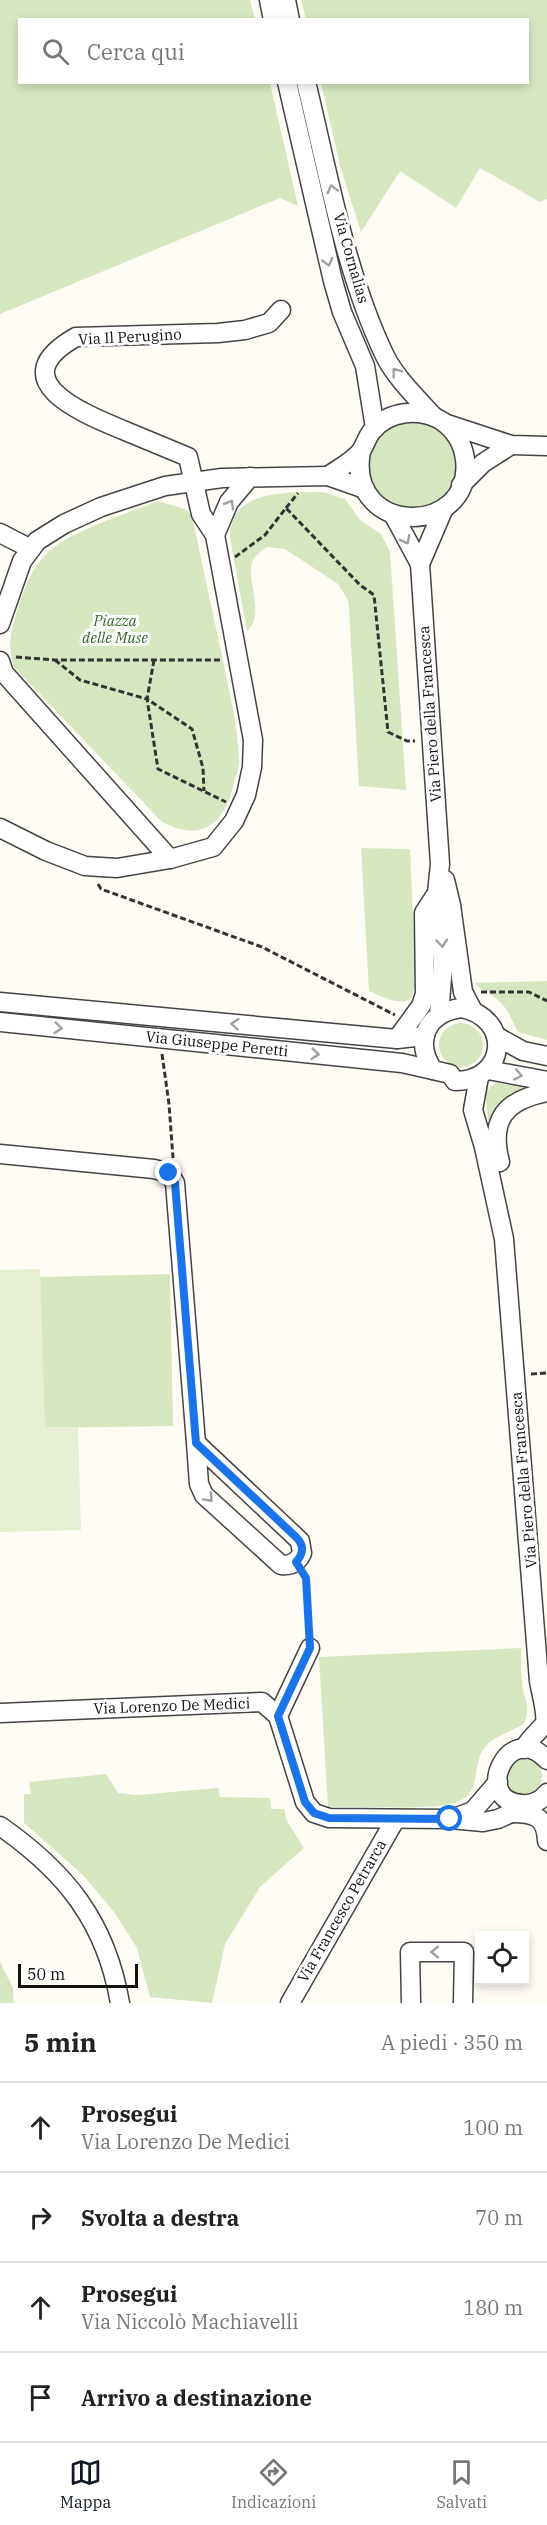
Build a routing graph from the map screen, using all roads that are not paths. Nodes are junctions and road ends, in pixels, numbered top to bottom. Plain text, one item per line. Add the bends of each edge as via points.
1 (269, 0) edge
2 (286, 0) edge
3 (273, 18) edge
4 (290, 18) edge
5 (287, 84) edge
6 (306, 84) edge
7 (280, 310) dead end
8 (440, 420) junction
9 (375, 428) junction
10 (511, 445) junction
11 (547, 446) edge
12 (361, 451) junction
13 (328, 476) junction
14 (250, 477) junction
15 (193, 482) junction
16 (461, 485) junction
17 (365, 489) junction
18 (444, 508) junction
19 (393, 514) junction
20 (0, 533) edge
21 (215, 535) junction
22 (31, 549) junction
23 (420, 564) junction
24 (0, 624) edge
25 (5, 659) edge
26 (0, 828) edge
27 (170, 859) junction
28 (440, 864) junction
29 (437, 893) junction
30 (0, 1002) edge
31 (473, 1011) junction
32 (439, 1015) junction
33 (0, 1023) edge
34 (425, 1036) junction
35 (496, 1036) junction
36 (397, 1039) junction
37 (547, 1056) edge
38 (442, 1072) junction
39 (484, 1073) junction
40 (547, 1081) edge
41 (547, 1092) edge
42 (484, 1147) junction
43 (1, 1155) edge
44 (504, 1239) junction
45 (196, 1443) junction
46 (540, 1595) edge
47 (310, 1648) road end
48 (0, 1713) edge
49 (278, 1716) junction
50 (546, 1729) edge
51 (524, 1749) junction
52 (547, 1760) edge
53 (498, 1782) junction
54 (542, 1805) edge
55 (450, 1819) junction
56 (395, 1820) junction
57 (0, 1826) edge
58 (547, 1841) edge
59 (120, 2003) edge
60 (290, 2003) edge
61 (411, 2003) edge
62 (463, 2003) edge

1 - 3 street
2 - 4 street
5 -> 9 street, Via Cornalias via 333,281 364,366
8 -> 6 street, Via Cornalias via 386,358 363,303
7 - 15 street, Via Il Perugino via 269,323 245,330 76,337 47,360 44,375 48,387 61,402 188,457
8 - 9 street via 403,413
8 - 10 street
8 - 16 street via 463,448
9 - 12 street
10 - 11 street
10 - 16 street via 483,463
12 - 13 street
12 - 17 street
13 - 14 street
13 - 17 street
14 - 15 street
21 -> 14 street via 229,502
15 - 21 street via 201,514
15 - 22 street via 165,486 101,507 64,524
16 - 18 street
17 - 19 street via 376,504
18 - 19 street via 419,518
18 - 23 street, Via Piero della Francesca
19 -> 23 street, Via Piero della Francesca
20 - 22 street
21 - 27 street via 253,740 252,767 246,795 234,821 213,847
22 - 24 street via 22,561
23 - 28 street, Via Piero della Francesca
25 - 27 street via 4,673
26 - 27 street via 86,866 117,868
28 - 29 street, Via Piero della Francesca
28 - 31 street, Via Piero della Francesca via 452,905 463,992
29 -> 32 street, Via Piero della Francesca via 443,965
29 - 36 street via 424,913 425,994
36 -> 30 street, Via Giuseppe Peretti
31 - 32 street via 455,1009
31 - 35 street via 483,1016
32 - 34 street
33 -> 38 street, Via Giuseppe Peretti via 402,1063
34 - 36 street, Via Giuseppe Peretti
34 - 38 street via 426,1060
35 - 37 street via 524,1051
35 - 39 street via 496,1054
38 - 39 street via 455,1082 467,1082
38 - 42 street, Via Piero della Francesca
39 -> 40 street
39 - 42 street, Via Piero della Francesca via 473,1110
41 - 44 street, Via Piero della Francesca via 521,1100 503,1114 498,1124 495,1136 502,1173
42 - 44 street, Via Piero della Francesca
43 - 45 street via 154,1168 169,1173 175,1183
44 - 46 street, Via Piero della Francesca
45 -> 45 street via 199,1484 204,1495 281,1565 296,1562 302,1550 300,1540
46 - 50 street, Via Piero della Francesca via 539,1682
47 - 49 street
48 - 49 street, Via Lorenzo De Medici via 262,1702
49 - 56 street via 305,1802 314,1813 329,1818
50 - 51 street, Via Piero della Francesca via 528,1740
51 - 52 street
51 - 53 street, Via Piero della Francesca via 502,1761
53 - 54 street via 501,1792 513,1802
53 - 55 street via 473,1811
54 - 55 street via 483,1822
54 - 58 street
55 - 56 street
56 - 60 street, Via Francesco Petrarca
57 - 59 street via 40,1855 83,1905 115,1973
62 -> 61 street via 464,1952 410,1952

